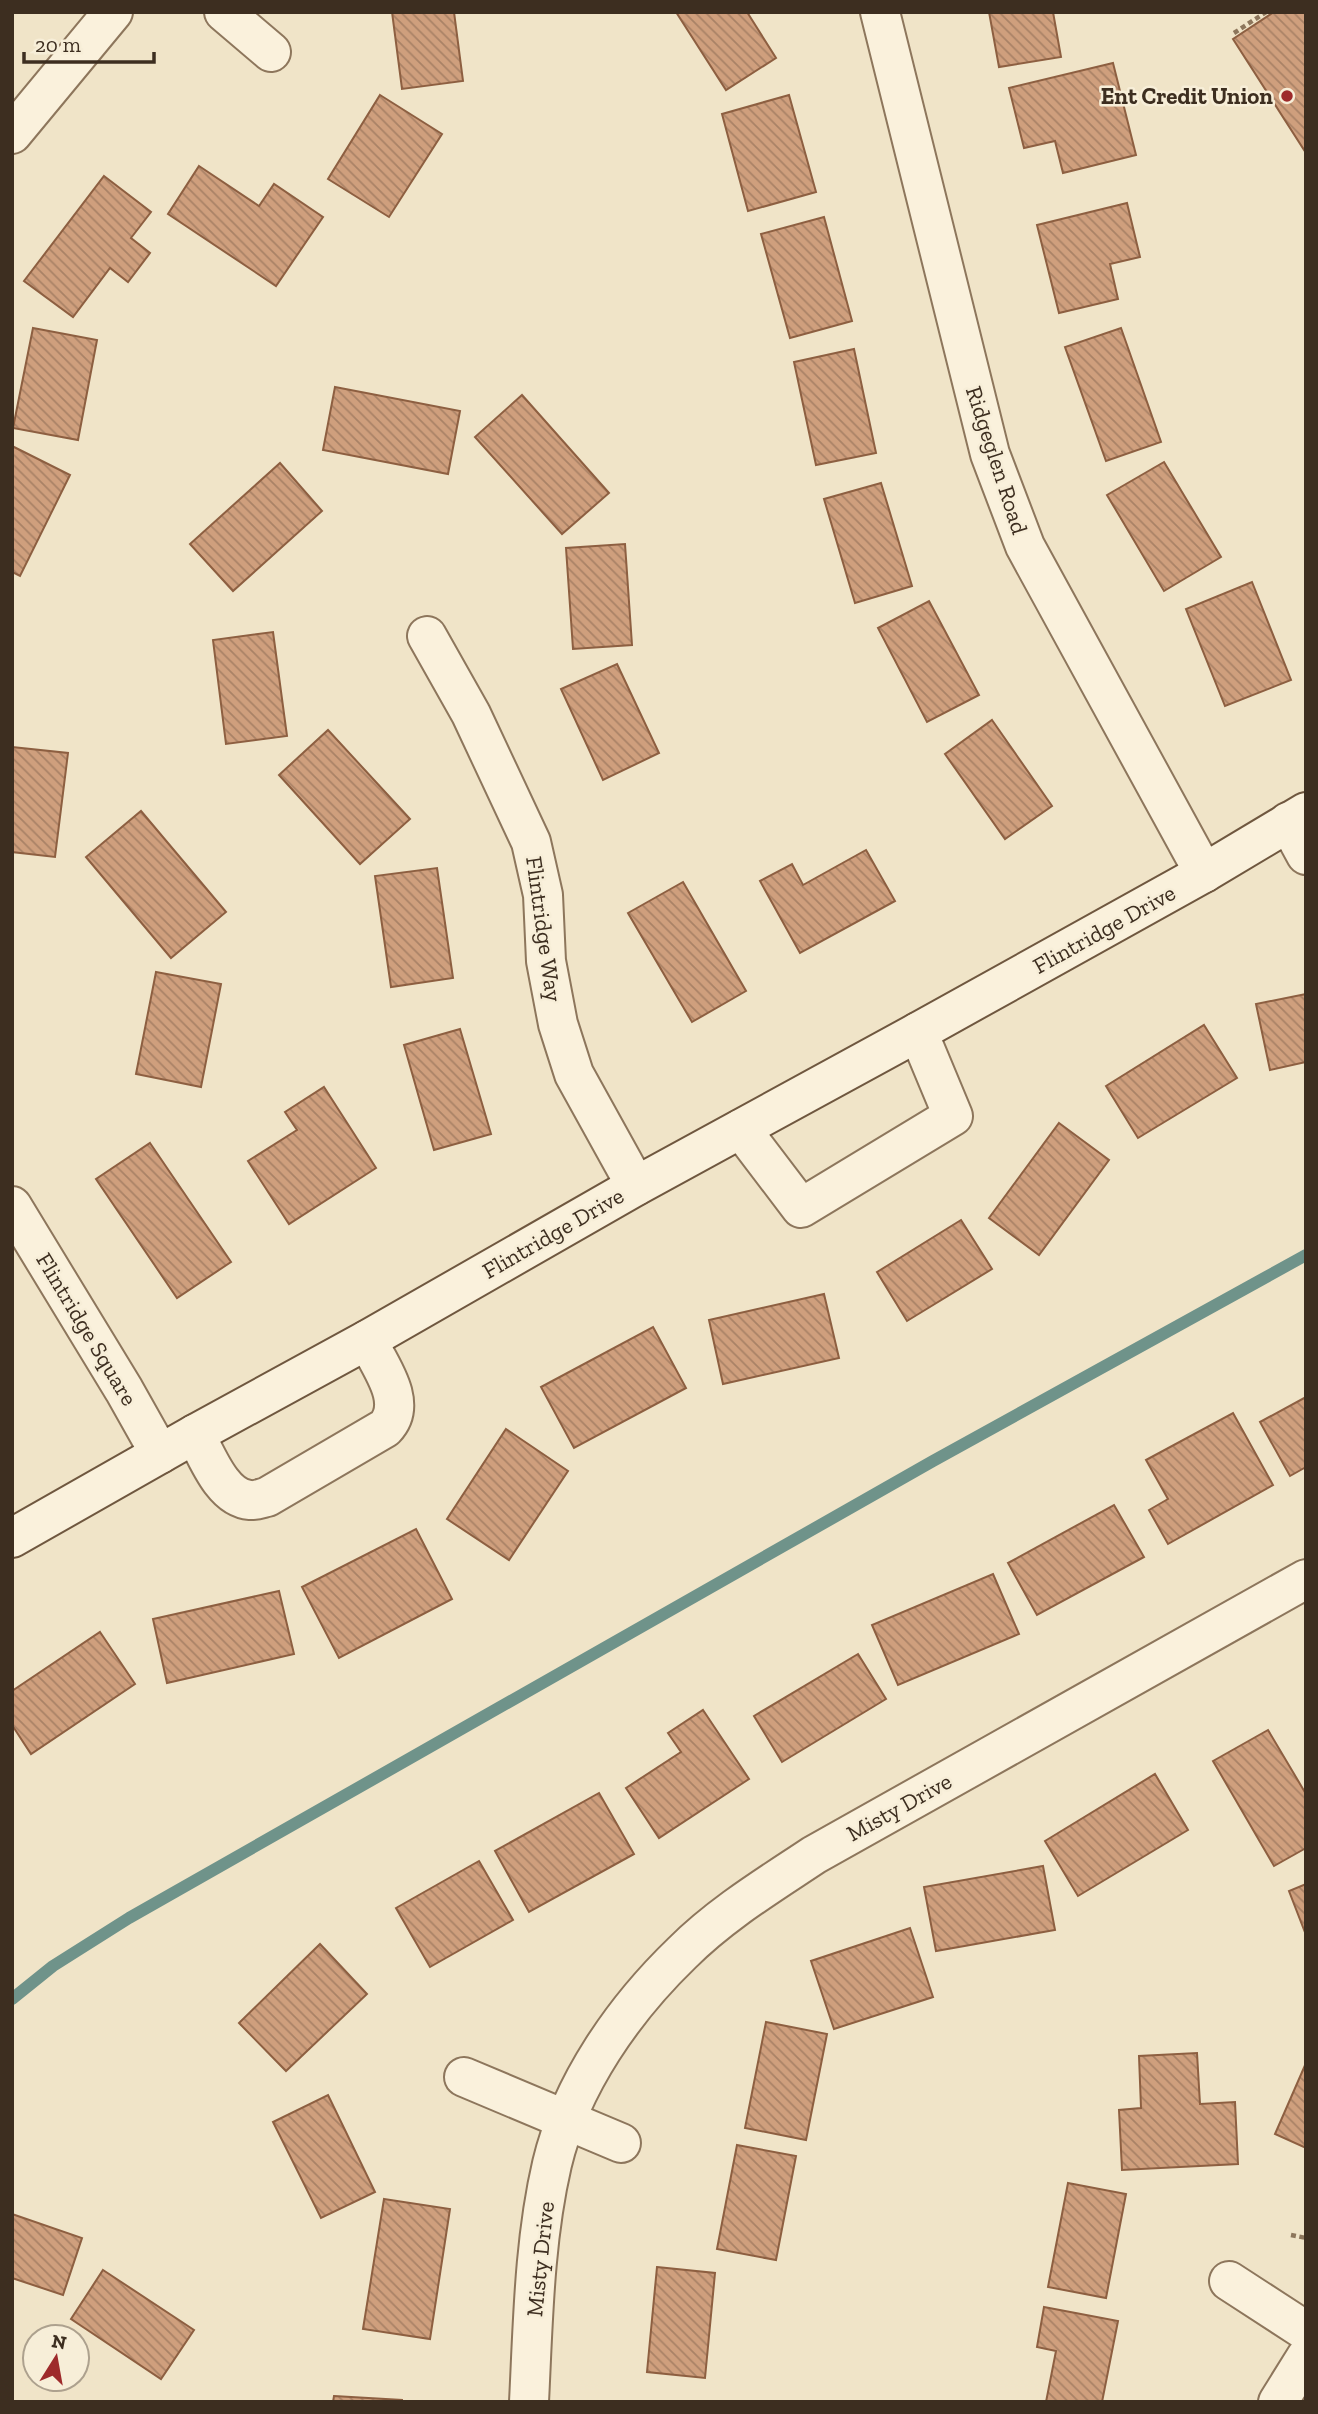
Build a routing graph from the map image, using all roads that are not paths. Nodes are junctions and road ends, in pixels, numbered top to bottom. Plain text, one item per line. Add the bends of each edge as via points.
1 (113, 12) edge
2 (224, 12) edge
3 (880, 12) edge
4 (271, 51) dead end
5 (12, 134) edge
6 (427, 635) dead end
7 (1297, 817) edge
8 (1306, 855) edge
9 (1204, 873) junction
10 (918, 1032) junction
11 (741, 1129) junction
12 (636, 1186) junction
13 (12, 1206) edge
14 (367, 1340) junction
15 (195, 1434) junction
16 (160, 1454) junction
17 (12, 1538) edge
18 (1302, 1591) edge
19 (464, 2077) dead end
20 (566, 2119) junction
21 (621, 2143) dead end
22 (1229, 2281) dead end
23 (1306, 2331) edge
24 (1306, 2357) edge
25 (529, 2402) edge
26 (1278, 2402) edge

1 - 5 street
2 - 4 street
3 - 9 street, Ridgeglen Road via 990,453 1006,499 1025,546
6 - 12 street, Flintridge Way via 471,714 531,842 543,895 546,961 558,1024 574,1074
7 - 8 street, Flintridge Drive
7 - 9 street, Flintridge Drive
9 - 10 street, Flintridge Drive
10 - 11 street, Flintridge Drive
10 - 11 street via 953,1116 801,1208
11 - 12 street, Flintridge Drive
12 - 14 street, Flintridge Drive
13 - 16 street, Flintridge Square
14 - 15 street, Flintridge Drive
14 - 15 street via 394,1394 392,1421 267,1497 252,1501 226,1488
15 - 16 street, Flintridge Drive
16 - 17 street, Flintridge Drive
18 - 20 street, Misty Drive via 814,1855 748,1898 682,1952 635,2006 597,2059
19 - 20 street
20 - 21 street
20 - 25 street, Misty Drive via 541,2221
22 - 23 street
24 - 26 street

